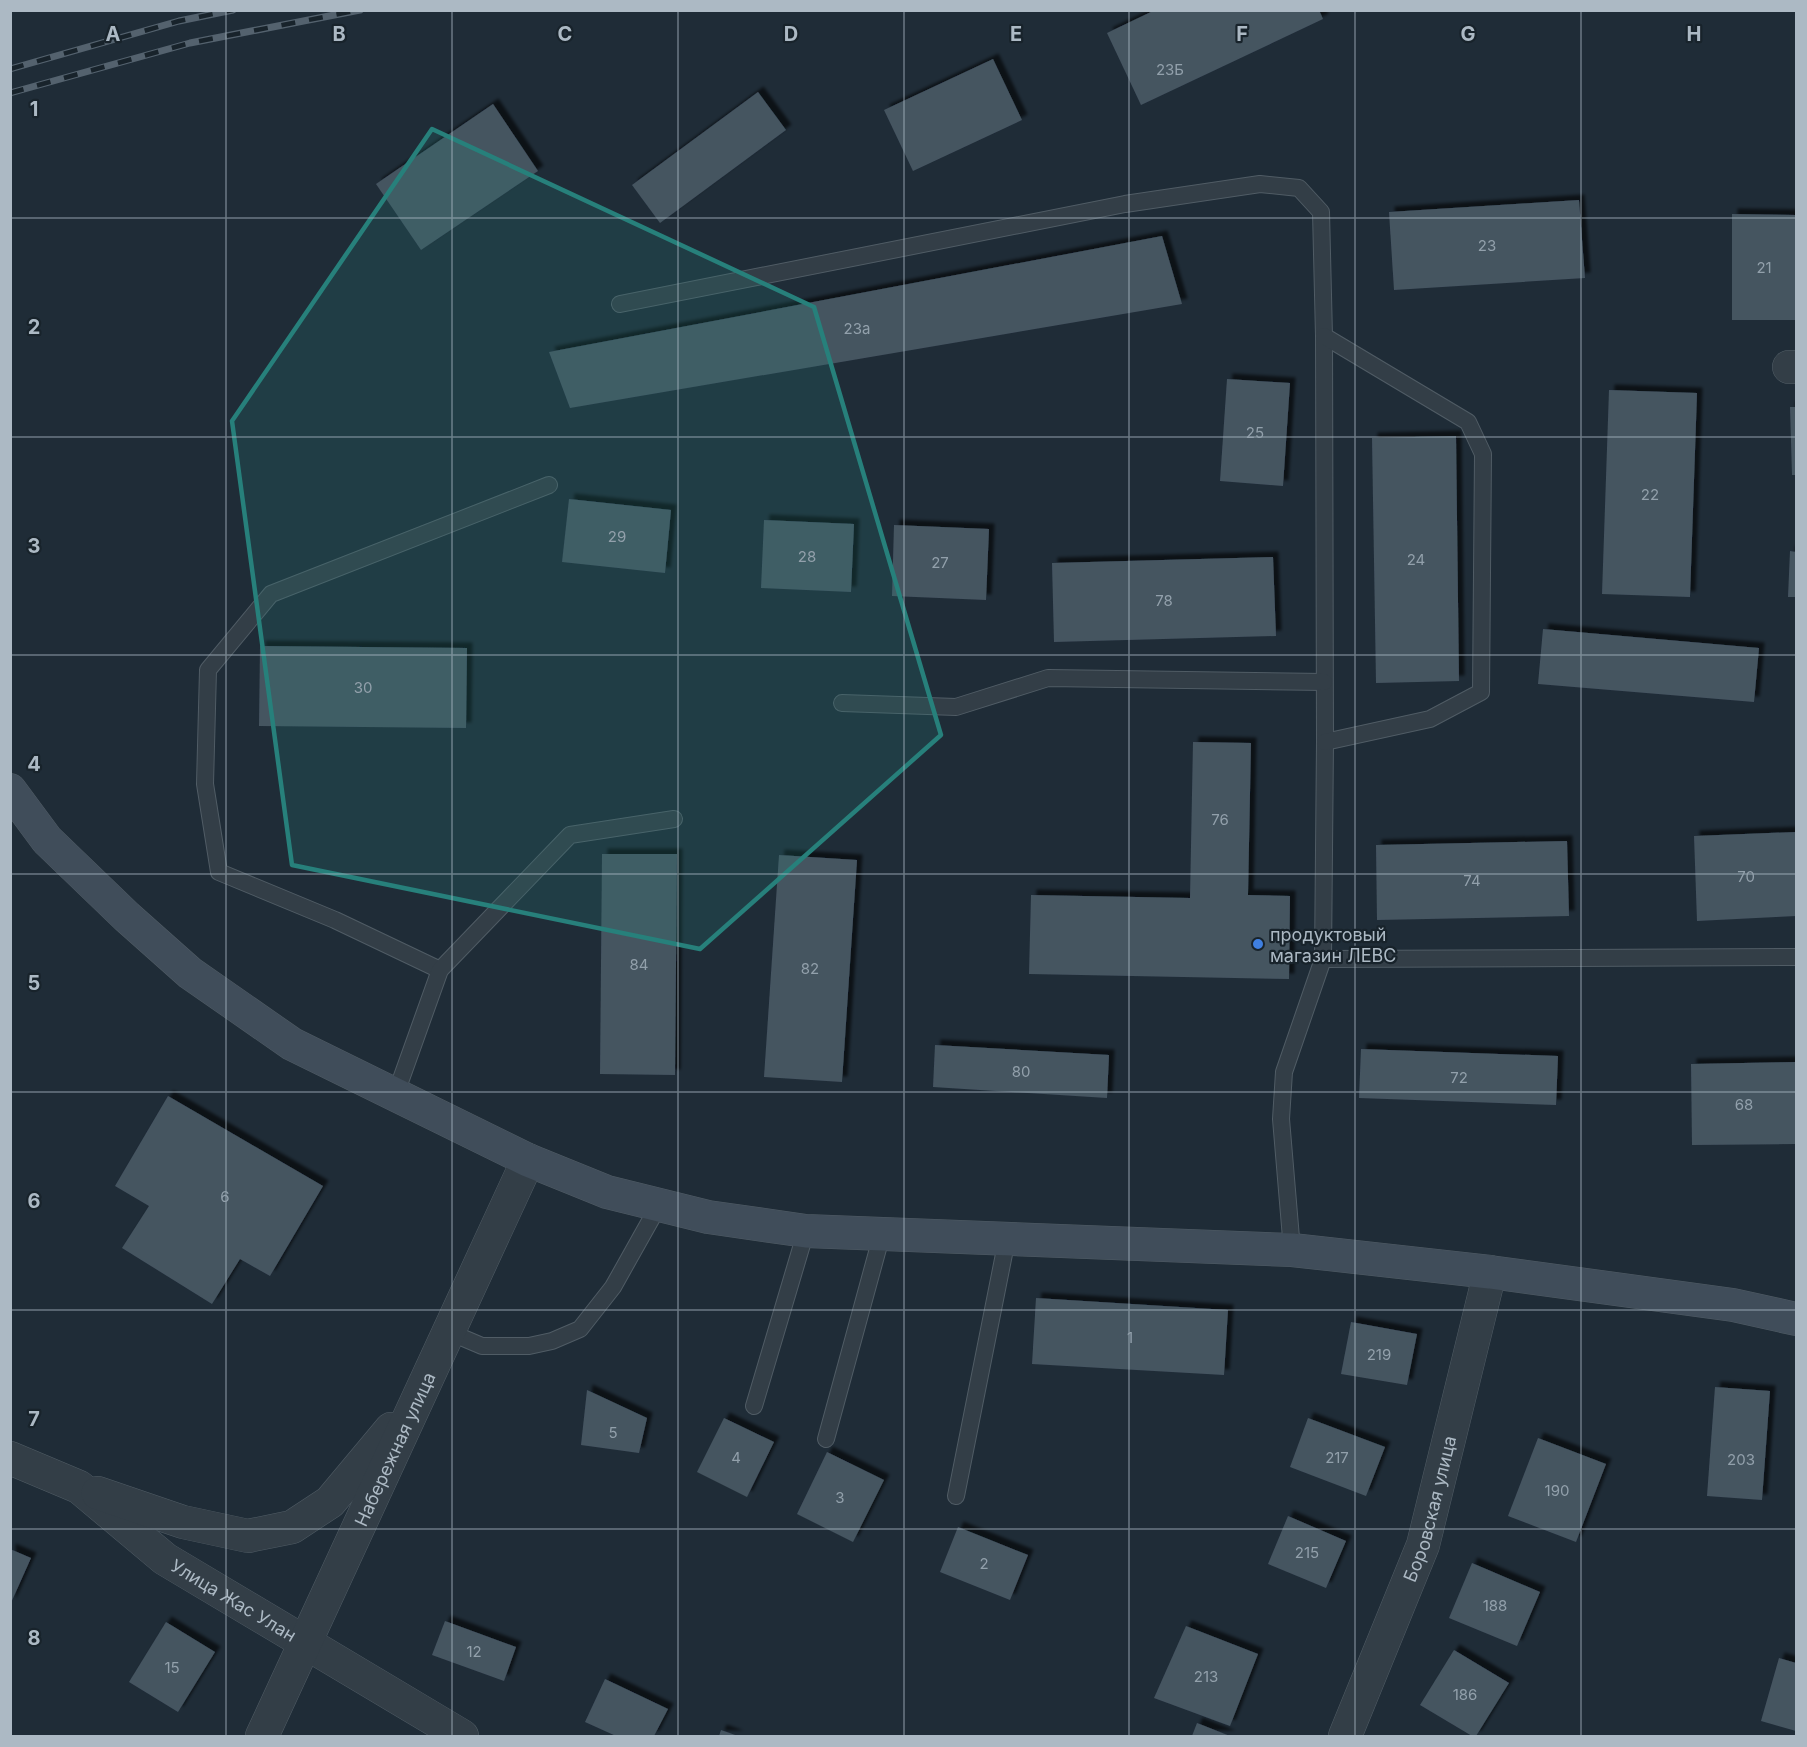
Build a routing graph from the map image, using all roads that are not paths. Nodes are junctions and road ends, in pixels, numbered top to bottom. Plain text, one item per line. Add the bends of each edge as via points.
1 (620, 304) dead end
2 (1323, 336) junction
3 (549, 485) dead end
4 (1324, 682) junction
5 (842, 703) dead end
6 (1325, 742) junction
7 (10, 790) edge
8 (674, 819) dead end
9 (1797, 957) edge
10 (1323, 959) junction
11 (440, 969) junction
12 (395, 1096) junction
13 (528, 1160) junction
14 (659, 1205) junction
15 (806, 1231) junction
16 (882, 1234) junction
17 (1007, 1239) junction
18 (1292, 1250) junction
19 (1490, 1272) junction
20 (1797, 1319) edge
21 (448, 1332) junction
22 (419, 1395) junction
23 (754, 1406) dead end
24 (826, 1438) dead end
25 (10, 1458) edge
26 (79, 1487) junction
27 (956, 1496) dead end
28 (304, 1643) junction
29 (262, 1737) edge
30 (462, 1737) edge
31 (1345, 1737) edge

1 - 2 lane via 1125,204 1260,184 1299,188 1321,212
2 - 4 lane
2 - 6 lane via 1468,422 1483,454 1481,692 1430,719
3 - 11 lane via 270,594 208,670 205,784 219,872
4 - 5 lane via 1048,678 956,707
4 - 6 lane
6 - 10 lane
7 - 12 main road via 47,840 190,973 292,1044
8 - 11 lane via 570,836
9 - 10 lane
10 - 18 lane via 1284,1072 1281,1119
11 - 12 lane
12 - 13 main road
13 - 14 main road via 608,1192
13 - 21 street, Набережная улица
14 - 15 main road via 708,1217
14 - 21 lane via 613,1287 580,1329 529,1346 482,1346
15 - 16 main road
15 - 23 lane
16 - 17 main road
16 - 24 lane
17 - 18 main road
17 - 27 lane
18 - 19 main road
19 - 20 main road via 1733,1305
19 - 31 street, Боровская улица via 1423,1545
21 - 22 street, Набережная улица
22 - 26 street via 330,1502 292,1527 248,1536 183,1522
22 - 28 street, Набережная улица
25 - 26 street, Улица Жас Улан
26 - 28 street, Улица Жас Улан via 165,1559
28 - 29 street, Набережная улица
28 - 30 street, Улица Жас Улан

